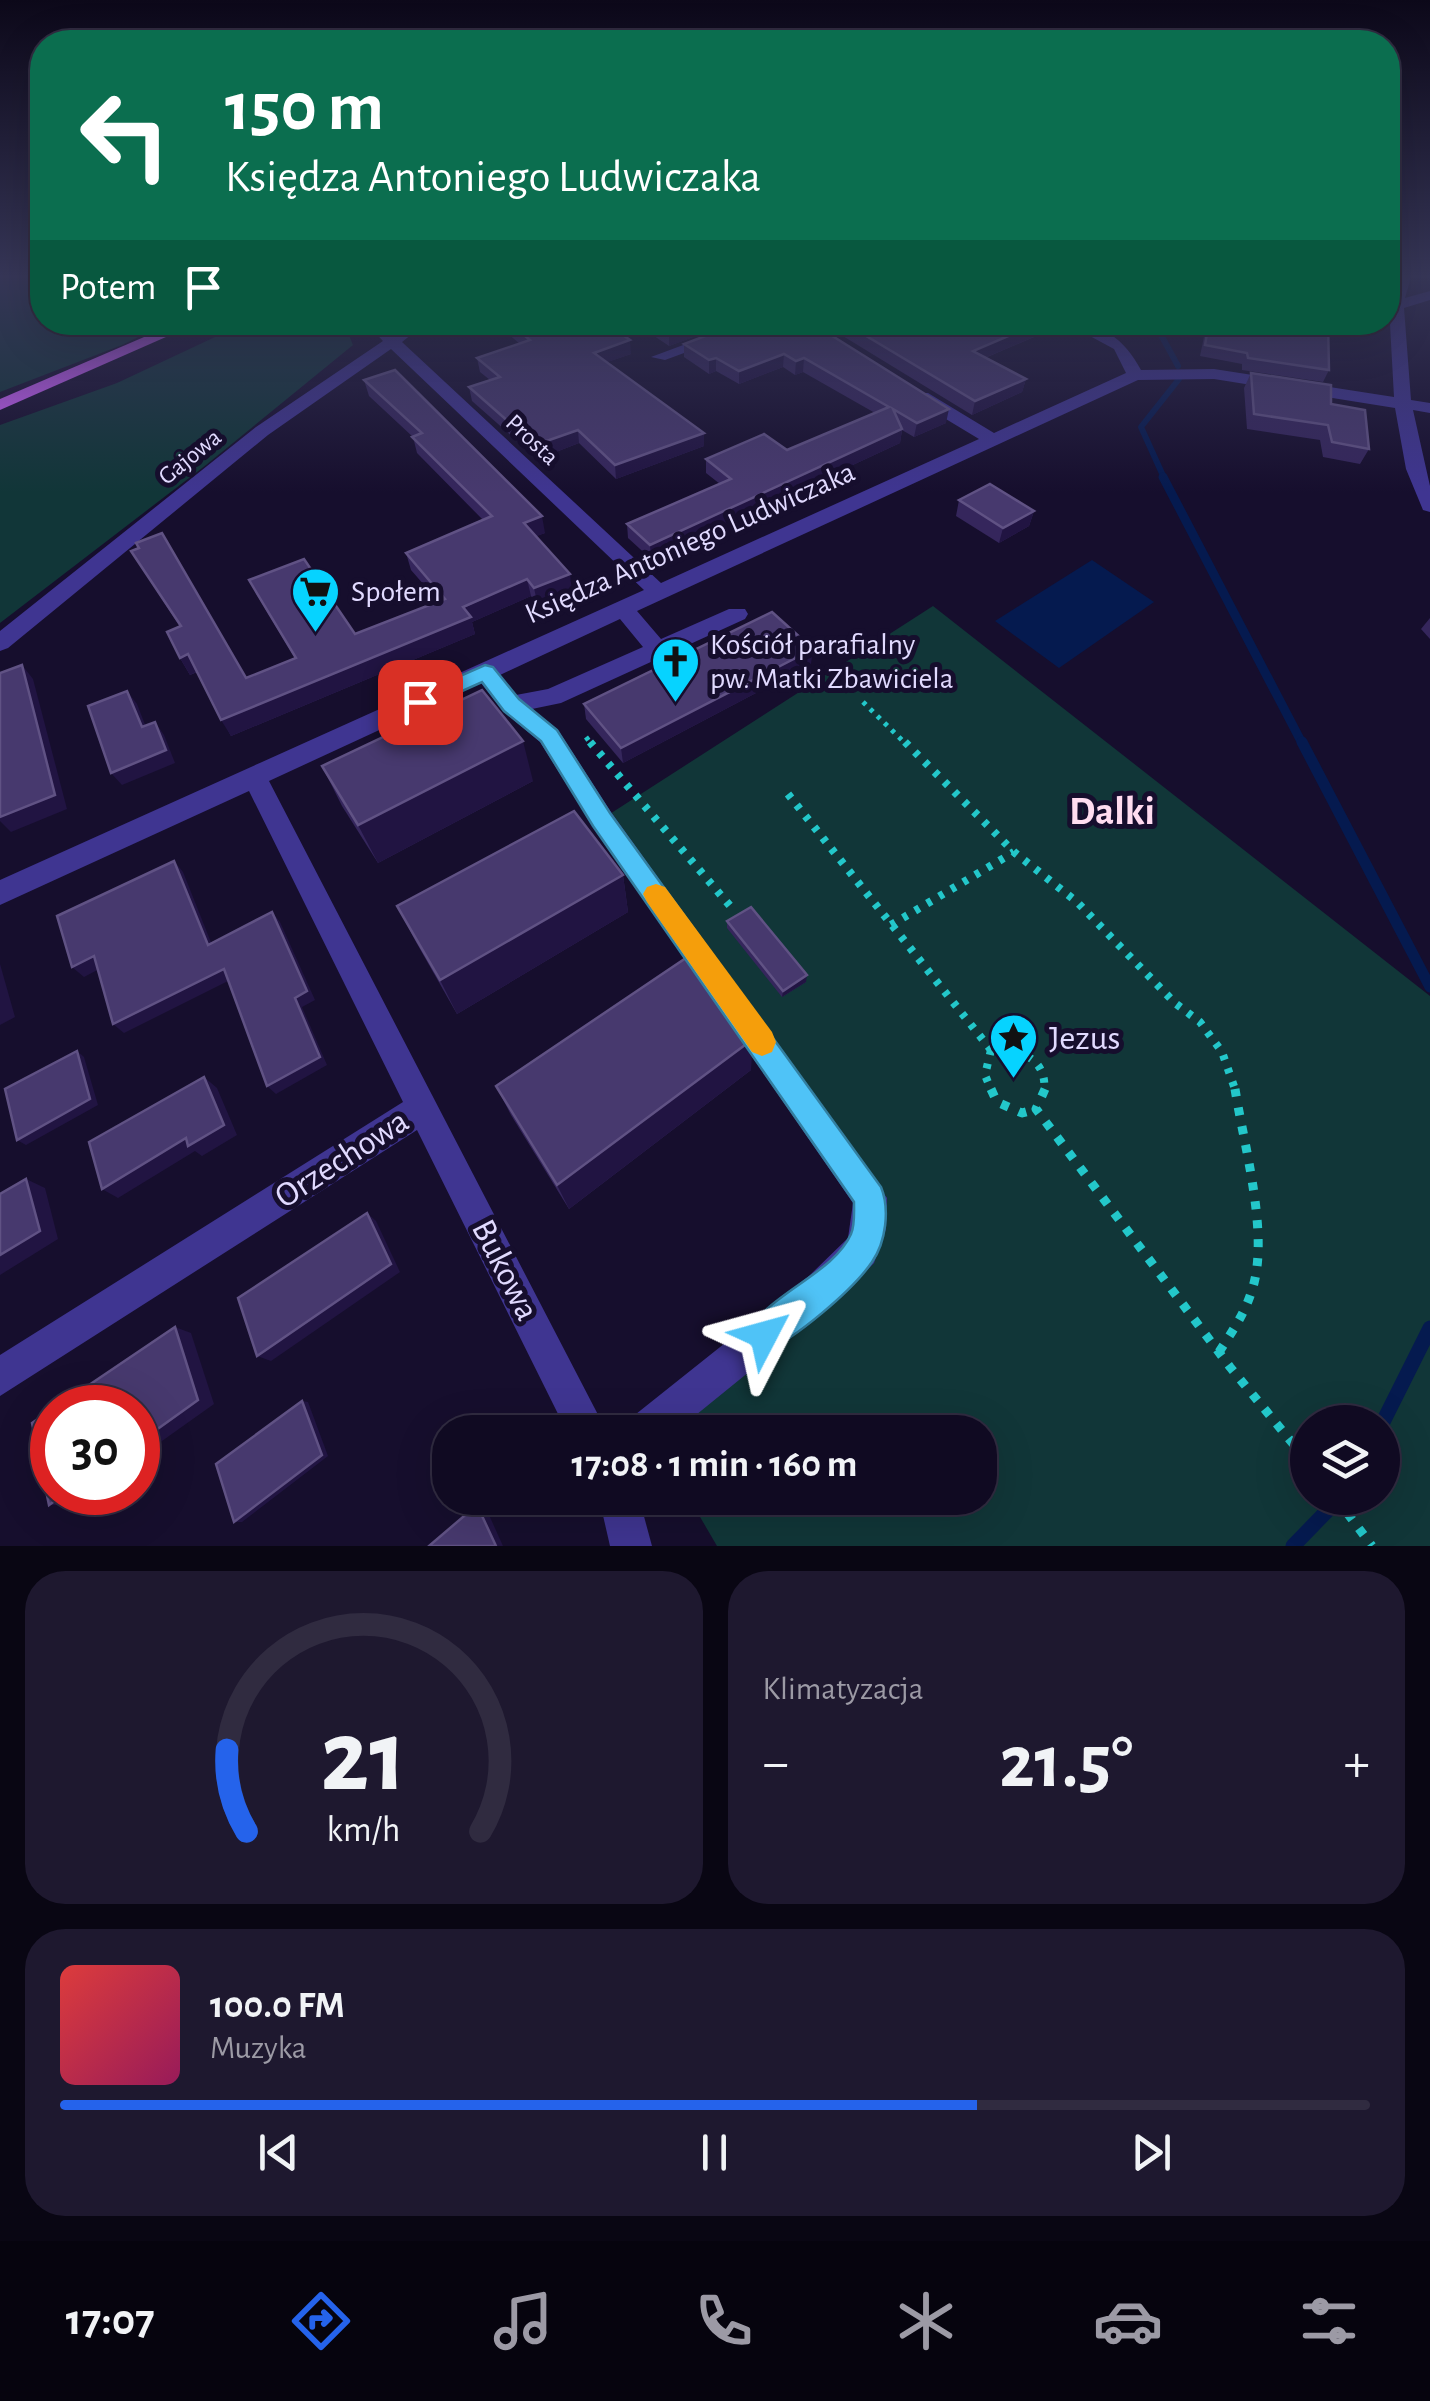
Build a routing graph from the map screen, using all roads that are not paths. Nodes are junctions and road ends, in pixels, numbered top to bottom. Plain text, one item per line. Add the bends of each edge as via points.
1 (130, 349) edge
2 (383, 349) edge
3 (399, 349) edge
4 (685, 349) edge
5 (1122, 349) edge
6 (1400, 349) edge
7 (660, 358) dead end
8 (1135, 375) junction
9 (910, 390) edge
10 (1404, 403) junction
11 (0, 405) edge
12 (1430, 408) edge
13 (995, 441) junction
14 (1430, 506) edge
15 (659, 593) junction
16 (623, 609) junction
17 (737, 614) dead end
18 (0, 643) edge
19 (658, 650) junction
20 (485, 672) junction
21 (511, 705) junction
22 (255, 778) junction
23 (0, 894) edge
24 (423, 1108) junction
25 (0, 1378) edge
26 (579, 1415) edge
27 (666, 1415) edge
28 (623, 1515) edge
29 (630, 1546) edge

1 - 11 main road
2 - 18 street, Gajowa via 262,431
3 - 15 street, Prosta
4 - 7 street
5 - 8 street
6 - 10 street
8 - 10 street, Księdza Antoniego Ludwiczaka via 1197,373
8 - 13 street, Księdza Antoniego Ludwiczaka
9 - 13 street
10 - 12 street, Księdza Antoniego Ludwiczaka
10 - 14 street via 1415,477
13 - 15 street, Księdza Antoniego Ludwiczaka
15 - 16 street, Księdza Antoniego Ludwiczaka
16 - 19 street
16 - 20 street, Księdza Antoniego Ludwiczaka
17 - 19 street
19 - 21 street via 553,698
20 - 21 street
20 - 22 street, Księdza Antoniego Ludwiczaka
21 - 27 street via 549,736 870,1198 861,1250
22 - 23 street, Księdza Antoniego Ludwiczaka
22 - 24 street, Orzechowa
24 - 25 street, Orzechowa
24 - 26 street, Bukowa
28 - 29 street

